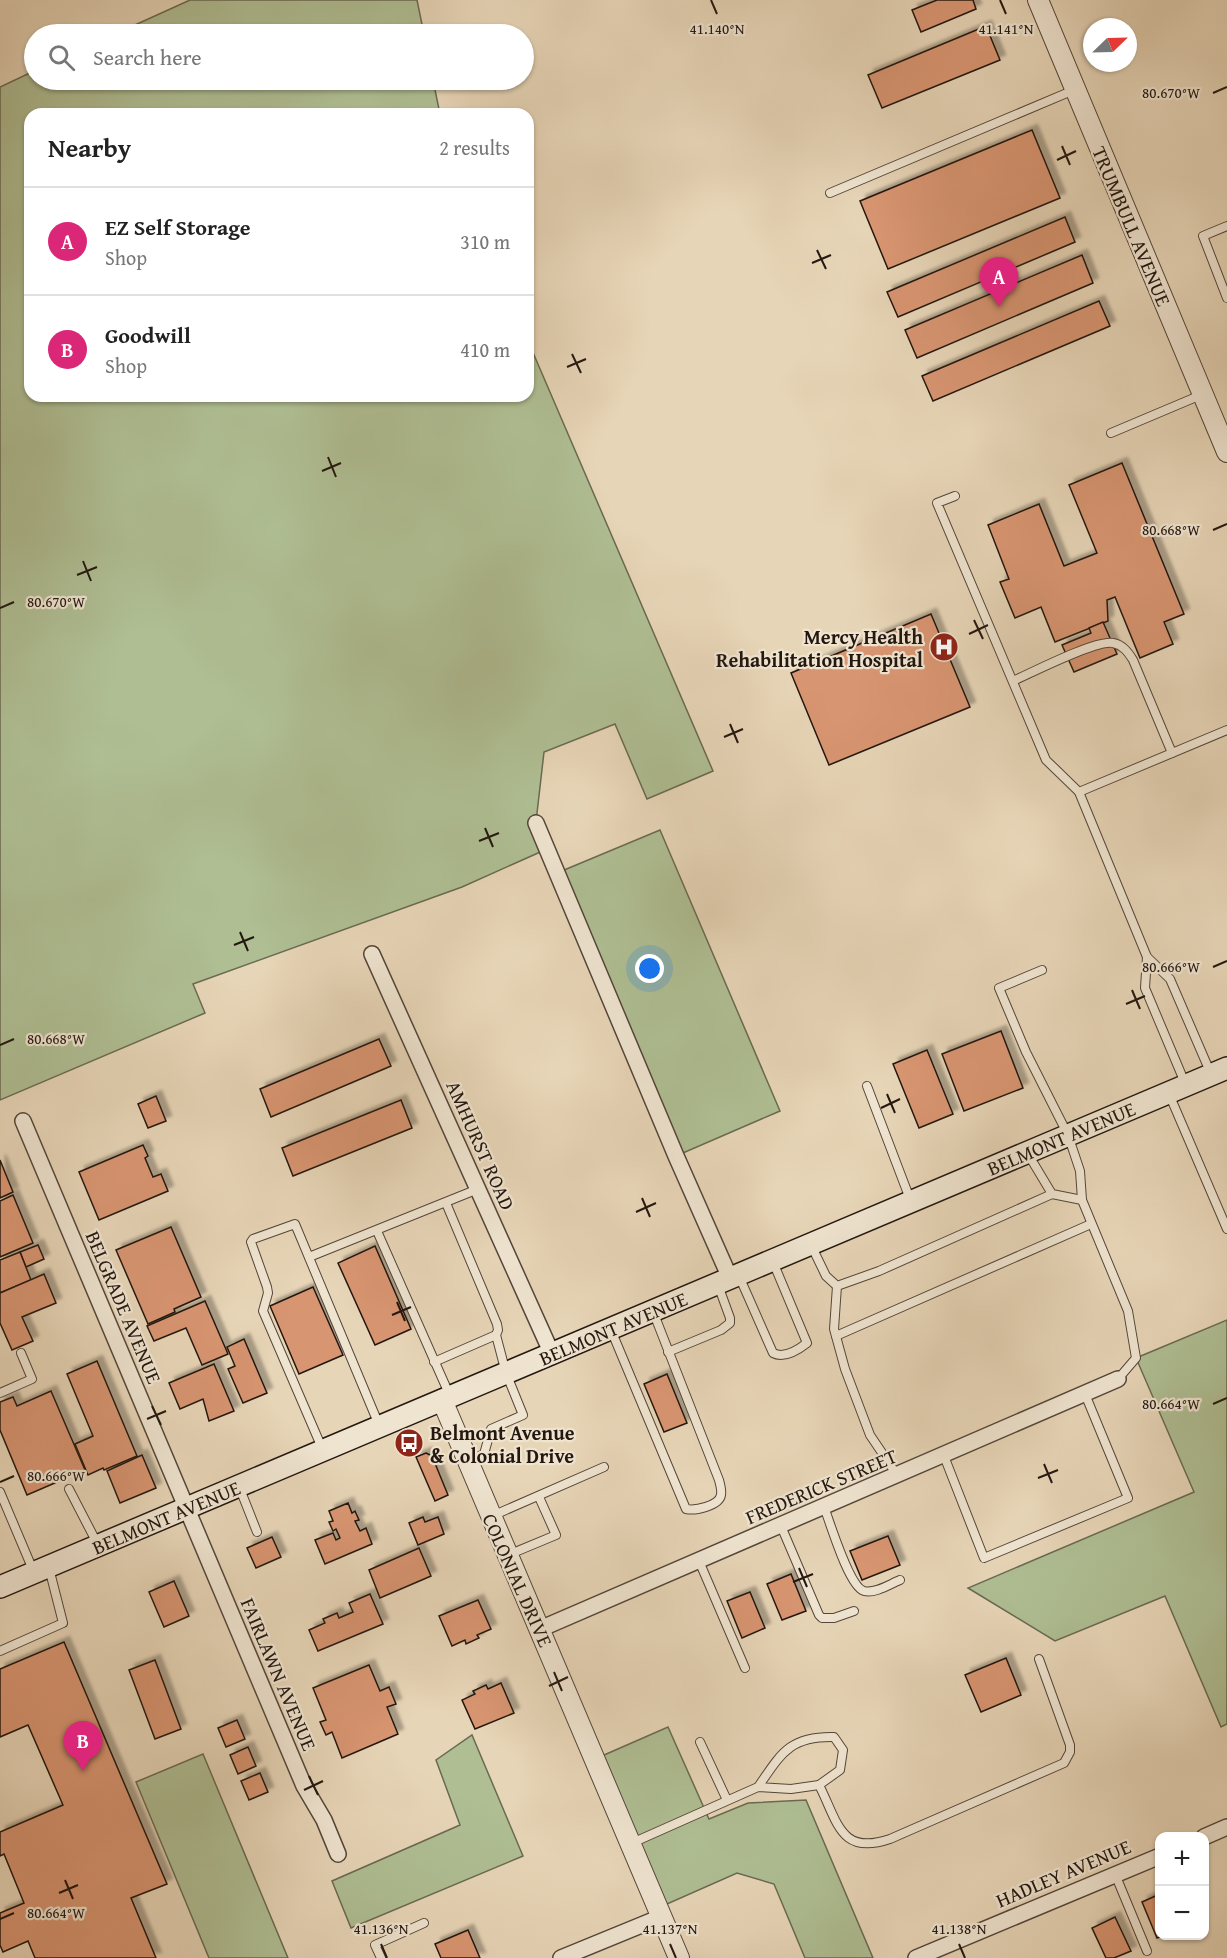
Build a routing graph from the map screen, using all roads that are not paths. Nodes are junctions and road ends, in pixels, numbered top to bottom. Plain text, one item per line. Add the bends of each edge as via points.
1 (1038, 0) edge
2 (1075, 89) junction
3 (830, 193) dead end
4 (1227, 226) edge
5 (1227, 298) edge
6 (1203, 395) junction
7 (1111, 433) dead end
8 (1227, 452) edge
9 (955, 496) dead end
10 (1013, 681) junction
11 (1227, 730) edge
12 (1172, 753) junction
13 (1079, 792) junction
14 (536, 823) dead end
15 (372, 954) dead end
16 (1147, 957) junction
17 (1042, 970) dead end
18 (1219, 1072) edge
19 (867, 1086) dead end
20 (1177, 1089) junction
21 (23, 1121) dead end
22 (1068, 1135) junction
23 (1027, 1153) junction
24 (478, 1189) junction
25 (1052, 1194) junction
26 (1082, 1200) junction
27 (911, 1202) junction
28 (446, 1203) junction
29 (1091, 1224) junction
30 (1227, 1229) edge
31 (377, 1231) junction
32 (811, 1244) junction
33 (309, 1257) junction
34 (772, 1260) junction
35 (729, 1279) junction
36 (837, 1286) junction
37 (653, 1311) junction
38 (610, 1329) junction
39 (496, 1335) junction
40 (836, 1336) junction
41 (668, 1352) junction
42 (21, 1353) dead end
43 (552, 1354) junction
44 (434, 1362) junction
45 (506, 1373) junction
46 (1118, 1379) joint
47 (0, 1393) edge
48 (1085, 1394) junction
49 (446, 1399) junction
50 (380, 1427) junction
51 (323, 1450) junction
52 (944, 1456) junction
53 (467, 1461) junction
54 (604, 1467) dead end
55 (897, 1476) junction
56 (239, 1486) junction
57 (69, 1489) dead end
58 (0, 1491) edge
59 (539, 1497) junction
60 (824, 1507) junction
61 (186, 1509) junction
62 (491, 1516) junction
63 (781, 1526) junction
64 (257, 1532) dead end
65 (99, 1546) junction
66 (508, 1555) junction
67 (699, 1561) junction
68 (41, 1570) junction
69 (900, 1580) dead end
70 (0, 1587) edge
71 (854, 1611) dead end
72 (540, 1629) junction
73 (0, 1650) edge
74 (1039, 1659) dead end
75 (745, 1668) dead end
76 (700, 1742) dead end
77 (819, 1785) junction
78 (758, 1787) junction
79 (727, 1800) junction
80 (1227, 1827) edge
81 (1209, 1835) edge
82 (631, 1844) junction
83 (338, 1854) dead end
84 (1155, 1858) edge
85 (1115, 1874) junction
86 (661, 1917) junction
87 (424, 1923) dead end
88 (1147, 1951) dead end
89 (381, 1958) edge
90 (561, 1958) edge
91 (679, 1958) edge
92 (916, 1958) edge

1 - 2 street, TRUMBULL AVENUE
2 - 3 lane
2 - 6 street, TRUMBULL AVENUE
4 - 5 lane via 1203,236
6 - 7 lane
6 - 8 street, TRUMBULL AVENUE
9 - 10 lane via 937,503
10 - 12 lane via 1107,642 1124,648 1133,660
10 - 13 lane via 1046,760
11 - 12 lane
12 - 13 lane
13 - 16 lane
14 - 35 street
15 - 24 street, AMHURST ROAD
16 - 18 lane via 1170,979
16 - 20 lane via 1145,988
17 - 22 lane via 999,988
18 - 20 main road, BELMONT AVENUE
19 - 27 lane
20 - 22 main road, BELMONT AVENUE
20 - 30 lane
21 - 61 street, BELGRADE AVENUE
22 - 23 main road, BELMONT AVENUE
22 - 26 lane via 1080,1171
23 - 25 lane
23 - 27 main road, BELMONT AVENUE
24 - 28 lane
24 - 43 street, AMHURST ROAD
25 - 26 lane
25 - 36 lane
26 - 29 lane
27 - 32 main road, BELMONT AVENUE
28 - 31 lane
28 - 39 lane via 497,1324
29 - 40 lane
29 - 46 lane via 1128,1311 1136,1358
31 - 33 lane
31 - 44 lane
32 - 34 main road, BELMONT AVENUE
32 - 36 lane via 826,1276
33 - 50 lane
33 - 51 lane via 295,1224 251,1242 267,1287 264,1311
34 - 35 main road, BELMONT AVENUE
34 - 35 lane via 807,1343 787,1355 773,1353
35 - 37 main road, BELMONT AVENUE
35 - 41 lane via 730,1323
36 - 40 lane
37 - 38 main road, BELMONT AVENUE
37 - 41 lane
38 - 41 lane via 680,1496 686,1509 694,1511 719,1500 722,1493
38 - 43 main road, BELMONT AVENUE
39 - 44 lane
39 - 45 lane
40 - 55 lane via 870,1435
42 - 47 lane via 32,1379
43 - 45 main road, BELMONT AVENUE
44 - 49 lane
45 - 49 main road, BELMONT AVENUE
45 - 53 lane via 523,1415 491,1429 484,1454
46 - 48 street, FREDERICK STREET
48 - 52 street, FREDERICK STREET
48 - 52 lane via 1128,1498 984,1558
49 - 50 main road, BELMONT AVENUE
49 - 53 street, COLONIAL DRIVE
50 - 51 main road, BELMONT AVENUE
51 - 56 main road, BELMONT AVENUE
52 - 55 street, FREDERICK STREET
53 - 62 street, COLONIAL DRIVE
54 - 59 lane
55 - 60 street, FREDERICK STREET
56 - 61 main road, BELMONT AVENUE
56 - 64 lane
57 - 65 lane
58 - 68 lane
59 - 62 lane
59 - 66 lane via 556,1535
60 - 63 street, FREDERICK STREET
60 - 69 lane via 859,1588 879,1589
61 - 65 main road, BELMONT AVENUE
61 - 83 street, FAIRLAWN AVENUE via 304,1786
62 - 66 street, COLONIAL DRIVE
63 - 67 street, FREDERICK STREET
63 - 71 lane via 819,1615 834,1618
65 - 68 main road, BELMONT AVENUE
66 - 72 street, COLONIAL DRIVE
67 - 72 street, FREDERICK STREET
67 - 75 lane
68 - 70 main road, BELMONT AVENUE
68 - 73 lane via 63,1623
72 - 82 street, COLONIAL DRIVE
74 - 77 lane via 1070,1745 1064,1763 890,1839 866,1845 844,1836
76 - 79 lane
77 - 78 lane via 791,1789
77 - 78 lane via 840,1770 843,1750 834,1737 815,1737 785,1749
78 - 79 lane
79 - 82 lane
80 - 81 street
82 - 86 street, COLONIAL DRIVE
84 - 85 street, HADLEY AVENUE
85 - 88 lane
85 - 92 street, HADLEY AVENUE
86 - 90 street
86 - 91 street, COLONIAL DRIVE
87 - 89 lane via 375,1945

